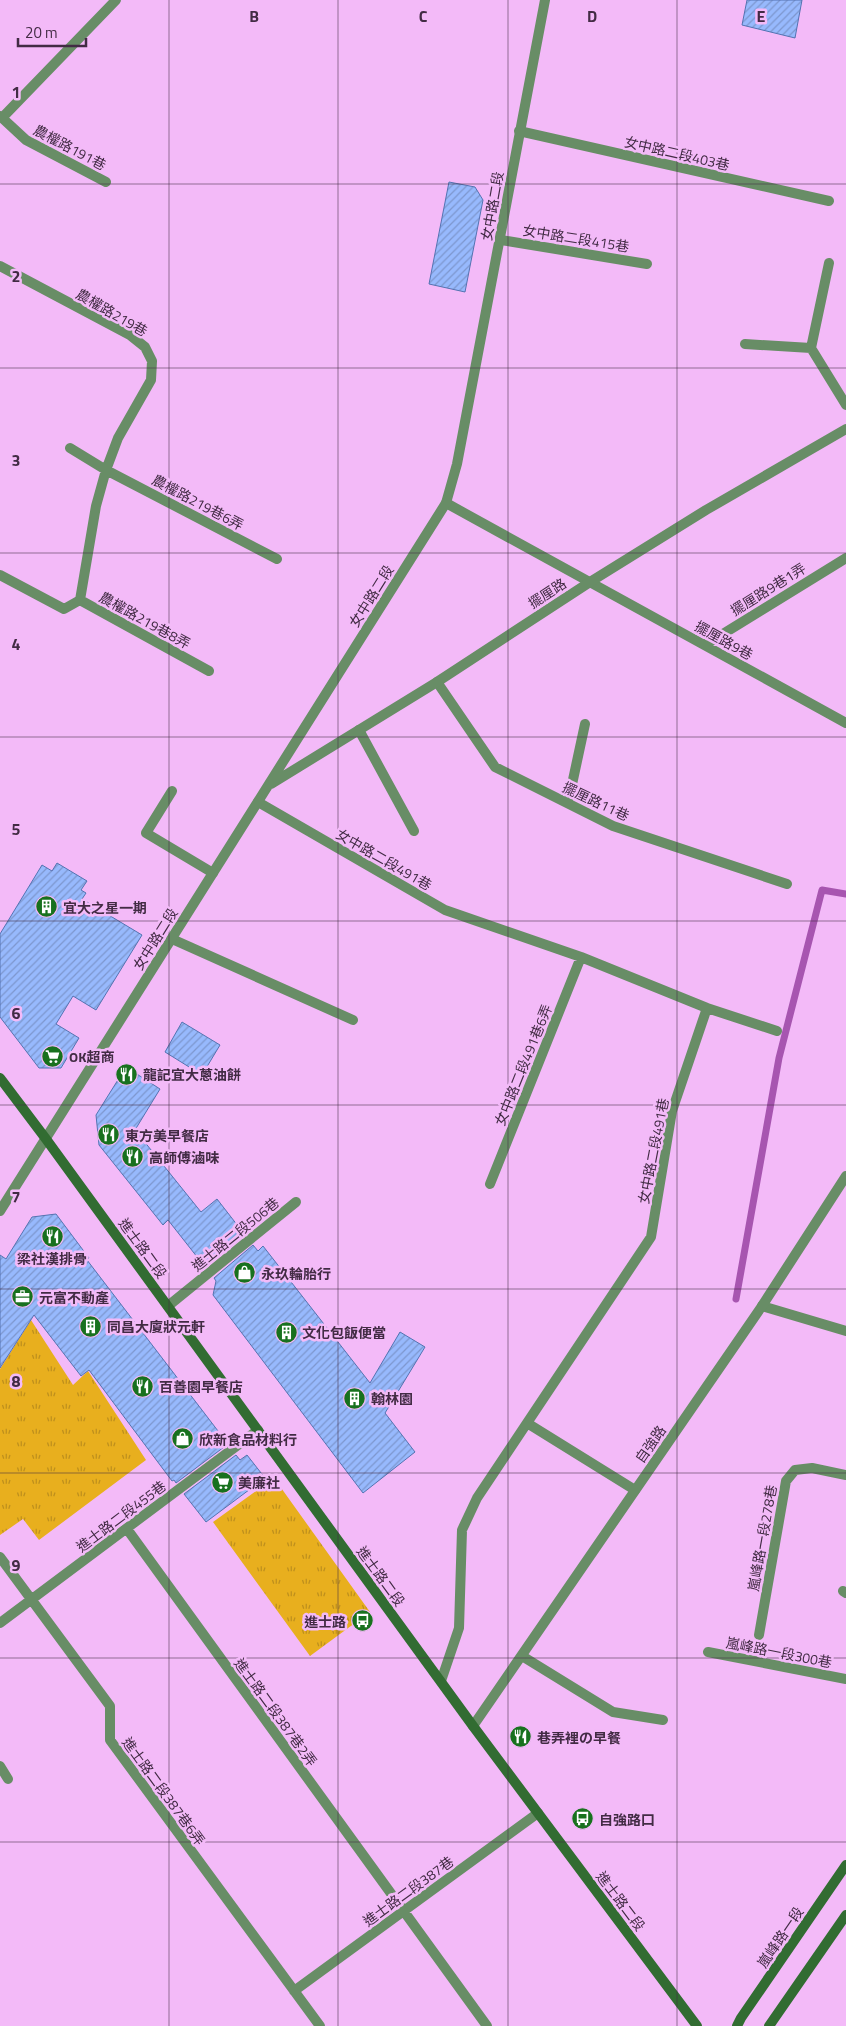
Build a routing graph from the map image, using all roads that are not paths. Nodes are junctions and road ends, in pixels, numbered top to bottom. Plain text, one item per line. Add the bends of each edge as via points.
1 (116, 0) edge
2 (545, 0) edge
3 (1, 117) edge
4 (519, 131) junction
5 (106, 182) dead end
6 (829, 201) dead end
7 (501, 240) junction
8 (829, 263) dead end
9 (647, 264) dead end
10 (0, 266) edge
11 (745, 344) dead end
12 (811, 348) junction
13 (846, 405) edge
14 (846, 429) edge
15 (70, 448) dead end
16 (106, 470) junction
17 (446, 503) junction
18 (846, 558) edge
19 (278, 559) dead end
20 (0, 575) edge
21 (590, 582) junction
22 (80, 600) junction
23 (705, 645) junction
24 (208, 671) dead end
25 (437, 682) junction
26 (846, 723) edge
27 (585, 724) dead end
28 (359, 730) junction
29 (268, 786) junction
30 (172, 791) dead end
31 (258, 802) junction
32 (568, 803) junction
33 (414, 832) dead end
34 (213, 873) junction
35 (787, 884) dead end
36 (172, 939) junction
37 (581, 957) junction
38 (707, 1008) junction
39 (353, 1020) dead end
40 (777, 1031) dead end
41 (0, 1078) edge
42 (46, 1139) junction
43 (844, 1183) edge
44 (490, 1184) dead end
45 (296, 1202) dead end
46 (0, 1211) edge
47 (168, 1306) junction
48 (762, 1306) junction
49 (846, 1331) edge
50 (527, 1423) junction
51 (258, 1430) junction
52 (846, 1475) edge
53 (635, 1490) junction
54 (127, 1529) junction
55 (0, 1557) edge
56 (32, 1600) junction
57 (0, 1623) edge
58 (759, 1635) dead end
59 (708, 1652) dead end
60 (522, 1656) junction
61 (846, 1678) edge
62 (441, 1681) junction
63 (662, 1720) dead end
64 (473, 1726) junction
65 (0, 1766) edge
66 (8, 1779) dead end
67 (538, 1813) junction
68 (846, 1865) edge
69 (403, 1912) junction
70 (846, 1915) edge
71 (294, 1991) junction
72 (320, 2026) edge
73 (487, 2026) edge
74 (697, 2026) edge
75 (737, 2026) edge
76 (769, 2026) edge

1 - 3 street
2 - 4 street, 女中路二段
3 - 5 street, 農權路191巷 via 26,140
4 - 6 street, 女中路二段403巷
4 - 7 street, 女中路二段
7 - 9 street, 女中路二段415巷
7 - 17 street, 女中路二段 via 457,464
8 - 12 street
10 - 16 street, 農權路219巷 via 130,335 145,347 152,361 151,380 118,438
11 - 12 street
12 - 13 street
14 - 21 street, 擺厘路
15 - 16 street, 農權路219巷6弄
16 - 19 street, 農權路219巷6弄
16 - 22 street, 農權路219巷8弄 via 96,506
17 - 21 street, 擺厘路9巷
17 - 29 street, 女中路二段
18 - 23 street, 擺厘路9巷1弄
20 - 22 street via 64,609
21 - 23 street, 擺厘路9巷
21 - 25 street, 擺厘路
22 - 24 street, 農權路219巷8弄
23 - 26 street, 擺厘路9巷
25 - 28 street, 擺厘路
25 - 32 street, 擺厘路11巷 via 495,767
27 - 32 street
28 - 29 street, 擺厘路
28 - 33 street
29 - 31 street, 女中路二段
30 - 34 street via 146,833
31 - 34 street, 女中路二段
31 - 37 street, 女中路二段491巷 via 445,910
32 - 35 street, 擺厘路11巷 via 613,826
34 - 36 street, 女中路二段
36 - 39 street
36 - 42 street, 女中路二段
37 - 38 street, 女中路二段491巷
37 - 44 street, 女中路二段491巷6弄
38 - 40 street
38 - 50 street, 女中路二段491巷 via 672,1111 651,1237
41 - 42 street, 進士路二段
42 - 46 street, 女中路二段
42 - 47 street, 進士路二段
43 - 48 street, 自強路
45 - 47 street, 進士路二段506巷
47 - 51 street, 進士路二段
48 - 49 street
48 - 53 street, 自強路
50 - 53 street
50 - 62 street, 女中路二段491巷 via 477,1498 462,1530 459,1628
51 - 54 street, 進士路二段455巷
51 - 62 street, 進士路二段
52 - 58 street, 嵐峰路一段278巷 via 812,1468 795,1470 786,1480
53 - 60 street, 自強路
54 - 56 street, 進士路二段455巷
54 - 69 street, 進士路二段387巷2弄
55 - 56 street, 進士路二段387巷6弄
56 - 57 street, 進士路二段455巷
56 - 71 street, 進士路二段387巷6弄 via 110,1706 110,1740
59 - 61 street, 嵐峰路一段300巷
60 - 63 street via 613,1712
60 - 64 street, 自強路
62 - 64 street, 進士路二段
64 - 67 street, 進士路二段
65 - 66 street
67 - 69 street, 進士路二段387巷
67 - 74 street, 進士路二段
68 - 75 street, 嵐峰路一段
69 - 71 street, 進士路二段387巷
69 - 73 street, 進士路二段387巷2弄
70 - 76 street
71 - 72 street, 進士路二段387巷6弄

